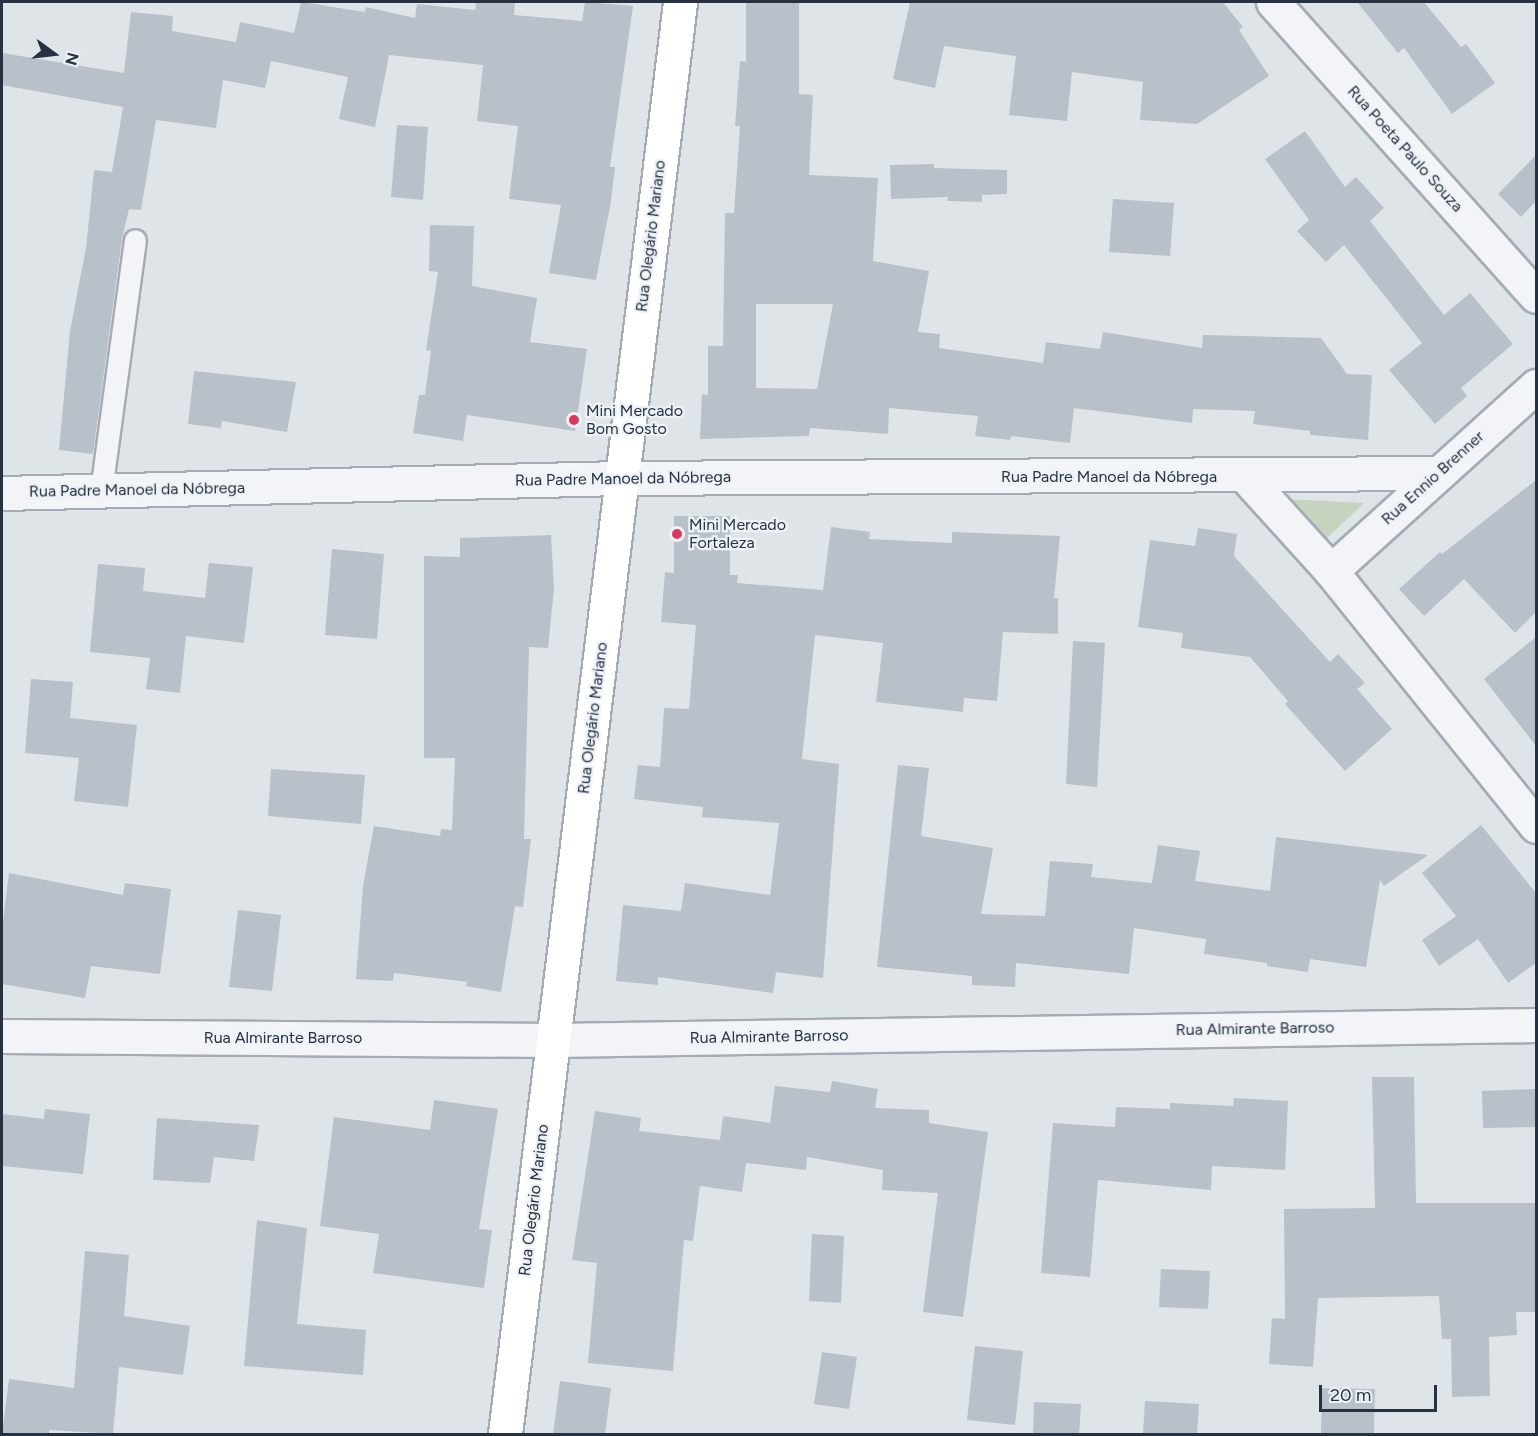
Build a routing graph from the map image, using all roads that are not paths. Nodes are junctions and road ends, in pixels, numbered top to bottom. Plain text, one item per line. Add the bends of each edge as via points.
1 (680, 2) edge
2 (1273, 2) edge
3 (135, 240) dead end
4 (1536, 296) edge
5 (1536, 386) edge
6 (1439, 473) junction
7 (1245, 476) junction
8 (622, 478) junction
9 (101, 491) junction
10 (2, 493) edge
11 (1330, 571) junction
12 (1536, 826) edge
13 (1536, 1025) edge
14 (2, 1036) edge
15 (553, 1040) junction
16 (505, 1434) edge

1 - 8 street, Rua Olegário Mariano
2 - 4 street, Rua Poeta Paulo Souza
3 - 9 lane
5 - 6 street, Rua Ennio Brenner
6 - 7 street, Rua Padre Manoel da Nóbrega
6 - 11 street, Rua Ennio Brenner
7 - 8 street, Rua Padre Manoel da Nóbrega
7 - 11 street
8 - 9 street, Rua Padre Manoel da Nóbrega
8 - 15 street, Rua Olegário Mariano
9 - 10 street, Rua Padre Manoel da Nóbrega
11 - 12 street
13 - 15 street, Rua Almirante Barroso
14 - 15 street, Rua Almirante Barroso
15 - 16 street, Rua Olegário Mariano

